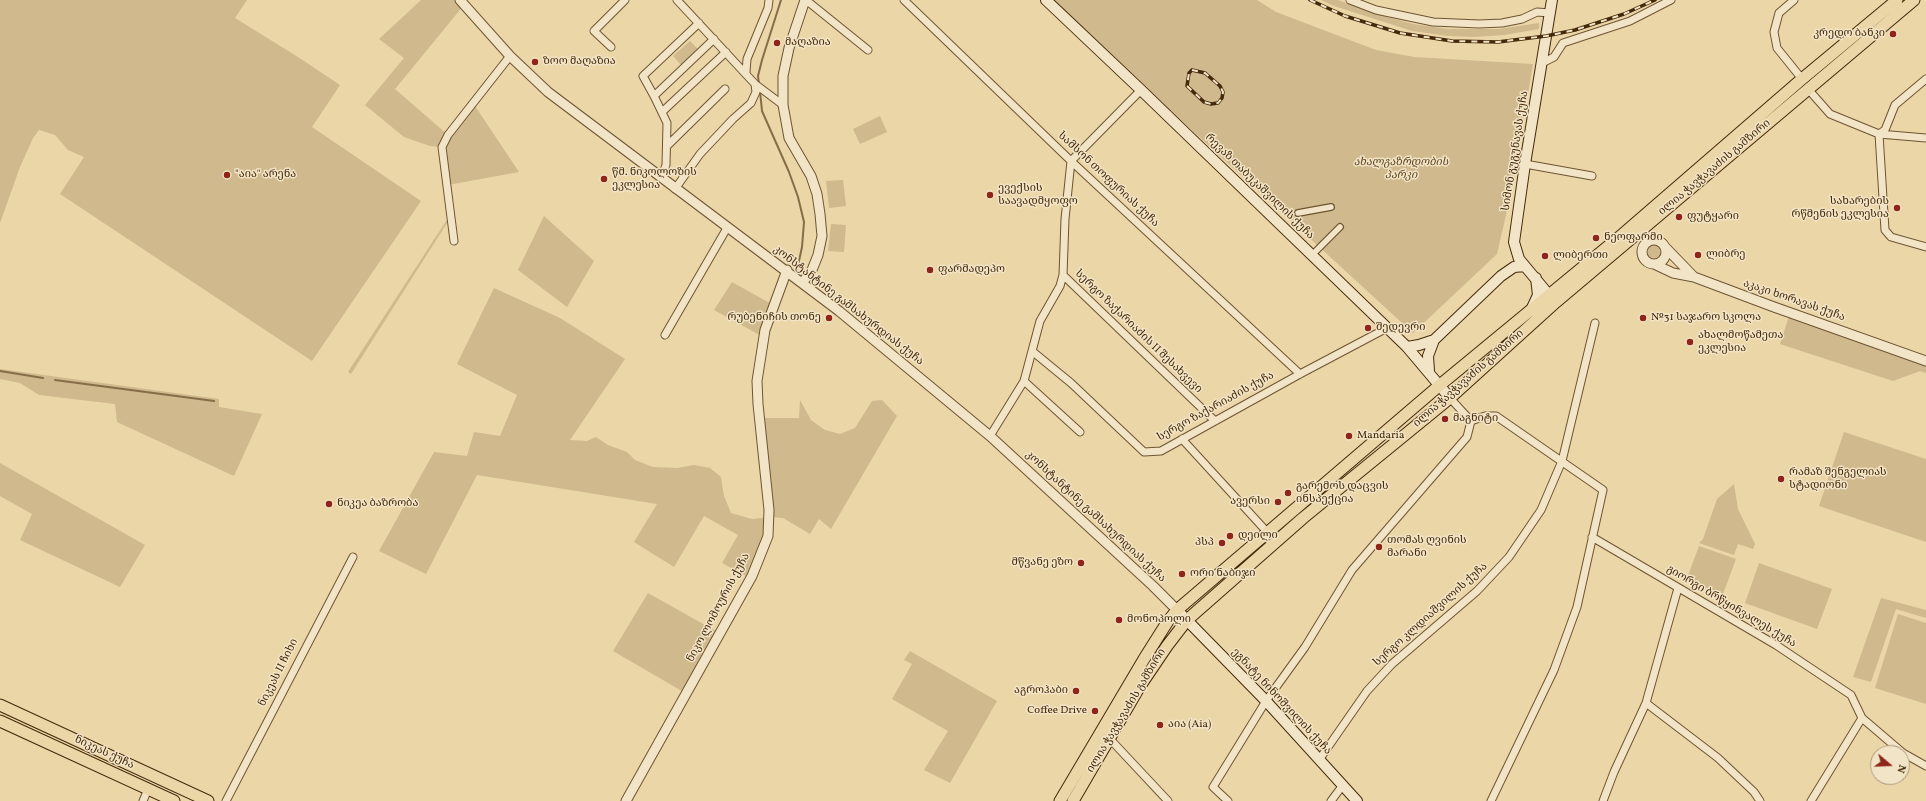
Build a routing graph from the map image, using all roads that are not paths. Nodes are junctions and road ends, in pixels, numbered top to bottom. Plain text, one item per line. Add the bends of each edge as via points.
1 (460, 0) edge
2 (625, 0) edge
3 (677, 0) edge
4 (769, 0) edge
5 (805, 0) edge
6 (904, 0) edge
7 (1046, 0) edge
8 (1350, 0) edge
9 (1552, 0) edge
10 (1671, 0) edge
11 (1794, 0) edge
12 (1897, 0) edge
13 (1914, 0) edge
14 (1550, 13) junction
15 (699, 23) junction
16 (714, 39) junction
17 (611, 47) dead end
18 (868, 50) dead end
19 (726, 52) junction
20 (510, 56) junction
21 (1542, 63) junction
22 (746, 72) junction
23 (1802, 79) junction
24 (1926, 79) edge
25 (755, 84) junction
26 (725, 88) dead end
27 (1808, 89) junction
28 (1141, 90) junction
29 (654, 96) junction
30 (783, 106) junction
31 (662, 112) junction
32 (1879, 134) junction
33 (1926, 138) edge
34 (668, 145) junction
35 (1071, 161) junction
36 (1525, 164) junction
37 (1592, 176) dead end
38 (661, 178) junction
39 (675, 189) junction
40 (1331, 207) dead end
41 (1298, 213) dead end
42 (1647, 220) junction
43 (1340, 226) dead end
44 (727, 228) junction
45 (1626, 237) junction
46 (454, 241) dead end
47 (1514, 242) junction
48 (1662, 244) junction
49 (1926, 247) edge
50 (1642, 253) junction
51 (1312, 256) junction
52 (1654, 264) junction
53 (1525, 266) junction
54 (787, 270) junction
55 (1063, 275) junction
56 (1501, 276) junction
57 (1694, 277) junction
58 (1536, 278) junction
59 (803, 282) junction
60 (1552, 298) junction
61 (1530, 311) junction
62 (1595, 323) dead end
63 (1387, 328) junction
64 (665, 336) dead end
65 (1434, 340) junction
66 (1407, 347) junction
67 (1032, 351) junction
68 (1926, 361) edge
69 (1429, 371) junction
70 (1300, 374) junction
71 (1024, 381) junction
72 (1440, 385) junction
73 (1450, 398) junction
74 (1216, 421) junction
75 (1471, 421) junction
76 (1080, 432) dead end
77 (990, 436) junction
78 (1182, 440) junction
79 (1562, 461) junction
80 (1268, 533) junction
81 (1592, 536) junction
82 (353, 557) dead end
83 (1678, 588) junction
84 (1177, 610) junction
85 (1187, 620) junction
86 (1266, 701) junction
87 (1646, 703) junction
88 (0, 705) edge
89 (1862, 718) junction
90 (0, 721) edge
91 (1109, 738) junction
92 (1319, 760) junction
93 (1926, 766) edge
94 (1343, 785) junction
95 (148, 789) junction
96 (143, 801) edge
97 (174, 801) edge
98 (208, 801) edge
99 (226, 801) edge
100 (626, 801) edge
101 (1060, 801) edge
102 (1073, 801) edge
103 (1168, 801) edge
104 (1228, 801) edge
105 (1331, 801) edge
106 (1357, 801) edge
107 (1491, 801) edge
108 (1603, 801) edge
109 (1760, 801) edge
110 (1811, 801) edge

1 - 20 street, კონსტანტინე გამსახურდიას ქუჩა
2 - 17 street via 594,31
3 - 15 street
4 - 22 street via 768,8 752,43
5 - 18 street
5 - 30 street via 789,48 783,76
6 - 35 street, სამსონ თოფურიას ქუჩა
7 - 28 main road, რევაზ თაბუკაშვილის ქუჩა
8 - 14 street via 1376,10 1406,17 1453,23 1502,23 1537,12
9 - 14 main road, სიმონ გუგუნავას ქუჩა
10 - 21 street via 1630,21 1563,43 1554,57
11 - 23 street via 1779,13 1774,32 1777,48
12 - 23 main road, ილია ჭავჭავაძის გამზირი
13 - 27 main road, ილია ჭავჭავაძის გამზირი
14 - 21 main road, სიმონ გუგუნავას ქუჩა
15 - 16 street
15 - 29 street via 643,76
16 - 19 street
16 - 29 street
19 - 22 street
19 - 31 street
20 - 38 street, კონსტანტინე გამსახურდიას ქუჩა via 548,92
20 - 46 street via 448,135 442,147
21 - 36 main road, სიმონ გუგუნავას ქუჩა
22 - 25 street
23 - 42 main road, ილია ჭავჭავაძის გამზირი
24 - 32 street via 1895,105 1885,130
25 - 30 street
25 - 39 street via 756,92 752,103 733,118 700,154
26 - 34 street
27 - 32 street via 1830,114
27 - 42 main road, ილია ჭავჭავაძის გამზირი
28 - 35 street
28 - 51 main road, რევაზ თაბუკაშვილის ქუჩა
29 - 31 street
30 - 59 street via 789,138 811,176 820,214 822,236 818,255 812,270
31 - 34 street via 667,123
32 - 33 street
32 - 49 street via 1885,230 1891,237
34 - 38 street via 666,165
35 - 55 street
35 - 70 street, სამსონ თოფურიას ქუჩა
36 - 37 street
36 - 47 main road, სიმონ გუგუნავას ქუჩა
38 - 39 street, კონსტანტინე გამსახურდიას ქუჩა
39 - 44 street, კონსტანტინე გამსახურდიას ქუჩა
40 - 41 street
42 - 45 main road, ილია ჭავჭავაძის გამზირი
42 - 48 street
43 - 51 street
44 - 54 street, კონსტანტინე გამსახურდიას ქუჩა
44 - 64 street
45 - 50 street
45 - 60 main road, ილია ჭავჭავაძის გამზირი
47 - 53 main road, სიმონ გუგუნავას ქუჩა via 1516,254
47 - 56 main road via 1509,263
48 - 50 street via 1649,240 1645,243
48 - 52 street via 1664,258
48 - 57 street
50 - 52 street via 1646,261
51 - 63 main road, რევაზ თაბუკაშვილის ქუჩა
52 - 57 street, აკაკი ხორავას ქუჩა via 1673,273
53 - 56 main road via 1514,267
53 - 58 main road, სიმონ გუგუნავას ქუჩა
54 - 59 street, კონსტანტინე გამსახურდიას ქუჩა
54 - 100 street, ნიკო ლომოურის ქუჩა via 765,330 757,381 768,536 752,576
55 - 67 street via 1060,286 1040,320
55 - 74 street, სერგო ზაქარიაძის II შესახვევი
56 - 65 main road
57 - 68 street, აკაკი ხორავას ქუჩა
58 - 60 main road, სიმონ გუგუნავას ქუჩა
58 - 61 main road via 1538,295
59 - 77 street, კონსტანტინე გამსახურდიას ქუჩა
60 - 61 main road, ილია ჭავჭავაძის გამზირი
60 - 73 main road, ილია ჭავჭავაძის გამზირი
61 - 72 main road, ილია ჭავჭავაძის გამზირი
62 - 79 street, სერგო კლდიაშვილის ქუჩა
63 - 66 main road, რევაზ თაბუკაშვილის ქუჩა
63 - 70 street, სერგო ზაქარიაძის ქუჩა
65 - 66 main road
65 - 69 main road via 1428,356
66 - 69 main road, რევაზ თაბუკაშვილის ქუჩა
67 - 71 street
67 - 78 street, სერგო ზაქარიაძის ქუჩა via 1144,452 1161,451
69 - 72 main road, რევაზ თაბუკაშვილის ქუჩა
70 - 74 street, სერგო ზაქარიაძის ქუჩა
71 - 76 street
71 - 77 street
72 - 73 main road, რევაზ თაბუკაშვილის ქუჩა
72 - 80 main road, ილია ჭავჭავაძის გამზირი
73 - 75 street
73 - 85 main road, ილია ჭავჭავაძის გამზირი via 1303,518
74 - 78 street, სერგო ზაქარიაძის ქუჩა
75 - 79 street via 1485,416 1496,416
75 - 86 street via 1467,437 1352,570 1305,647
77 - 84 street, კონსტანტინე გამსახურდიას ქუჩა
78 - 80 street
79 - 81 street via 1603,490
79 - 92 street, სერგო კლდიაშვილის ქუჩა via 1541,510 1509,557 1477,591 1392,664 1367,691
80 - 84 main road, ილია ჭავჭავაძის გამზირი
81 - 83 street, გიორგი ბრწყინვალეს ქუჩა
81 - 107 street via 1577,607 1554,670
82 - 99 street, ნიკეას II ჩიხი
83 - 87 street
83 - 89 street, გიორგი ბრწყინვალეს ქუჩა via 1776,645 1851,695
84 - 85 main road, ეგნატე ნინოშვილის ქუჩა
84 - 101 main road, ილია ჭავჭავაძის გამზირი via 1144,659
85 - 86 main road, ეგნატე ნინოშვილის ქუჩა
85 - 91 main road, ილია ჭავჭავაძის გამზირი via 1149,672
86 - 92 main road, ეგნატე ნინოშვილის ქუჩა
86 - 104 street via 1214,787
87 - 108 street
87 - 109 street via 1718,758
88 - 98 main road, ნიკეას ქუჩა
89 - 93 street, გიორგი ბრწყინვალეს ქუჩა via 1903,753
89 - 110 street
90 - 95 main road, ნიკეას ქუჩა
91 - 102 main road, ილია ჭავჭავაძის გამზირი
91 - 103 street
92 - 94 main road, ეგნატე ნინოშვილის ქუჩა
94 - 105 street
94 - 106 main road, ეგნატე ნინოშვილის ქუჩა
95 - 96 street
95 - 97 main road, ნიკეას ქუჩა

